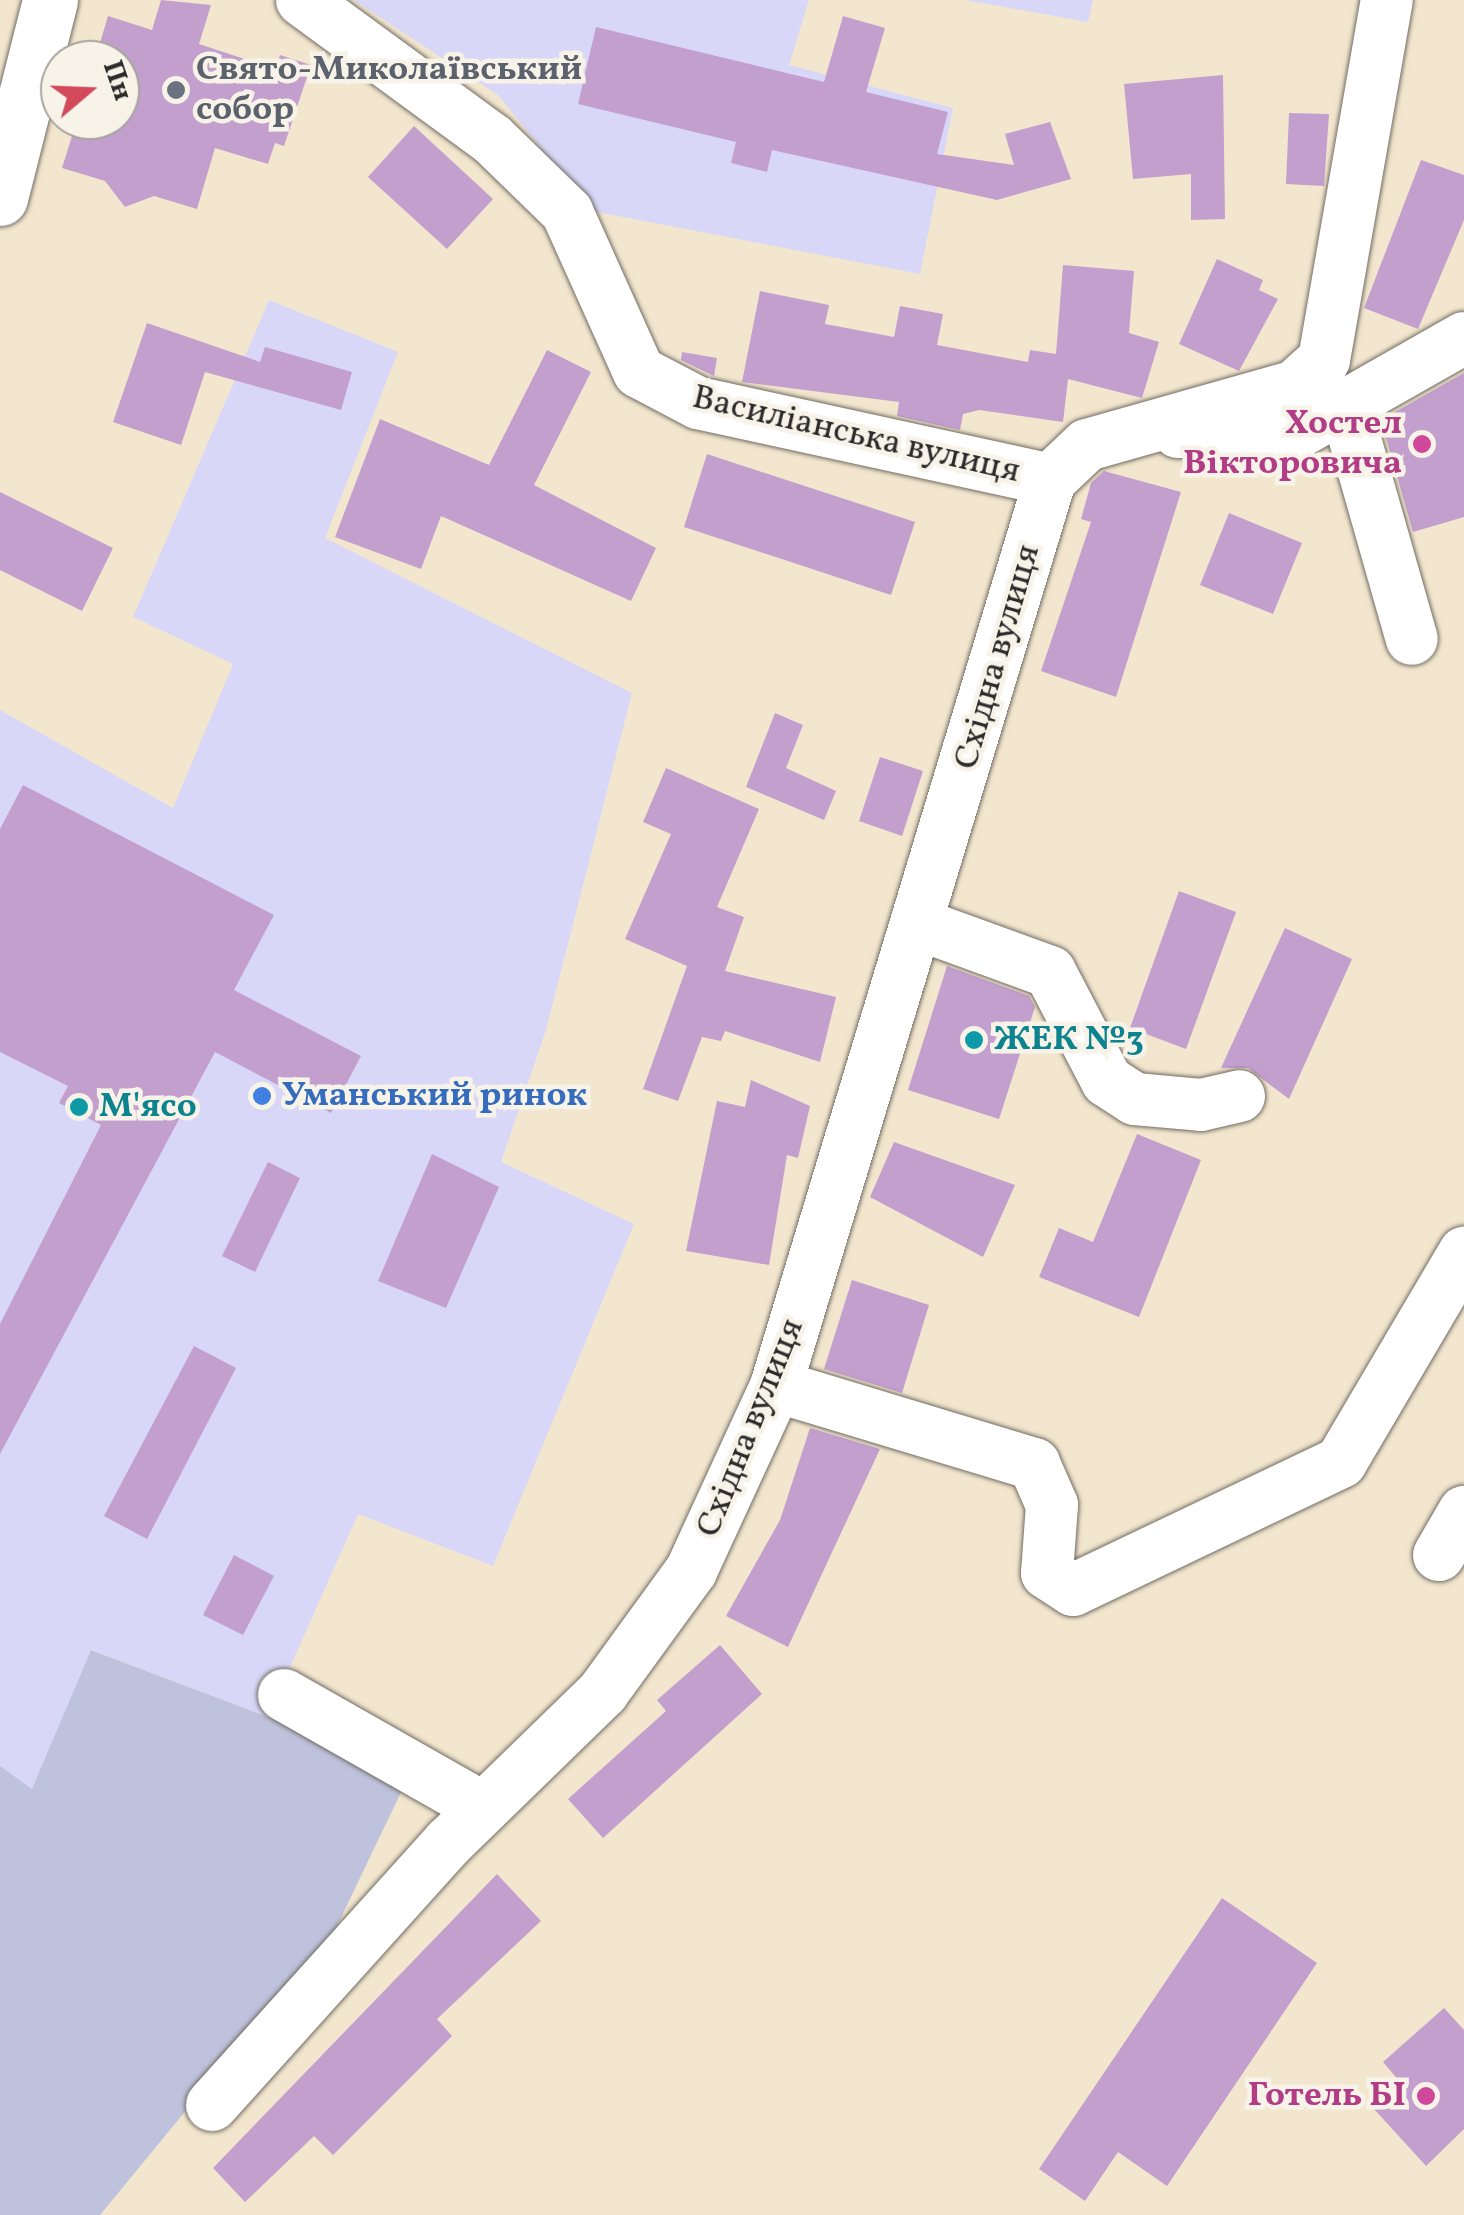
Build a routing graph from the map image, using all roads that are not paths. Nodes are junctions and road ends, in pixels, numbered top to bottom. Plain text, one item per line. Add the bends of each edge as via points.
1 (50, 0) edge
2 (302, 0) edge
3 (1387, 0) edge
4 (0, 198) edge
5 (1464, 338) edge
6 (1346, 408) junction
7 (1156, 429) junction
8 (1050, 480) junction
9 (1412, 638) dead end
10 (921, 925) junction
11 (1239, 1096) dead end
12 (1464, 1253) edge
13 (776, 1386) junction
14 (284, 1695) dead end
15 (484, 1808) junction
16 (212, 2104) dead end

1 - 4 main road
2 - 8 street, Василіанська вулиця via 492,139 567,212 639,372 698,403
3 - 7 street via 1324,360 1295,386
5 - 6 street
6 - 7 street via 1276,439
6 - 9 street
7 - 8 street, Василіанська вулиця via 1087,445
8 - 10 street, Східна вулиця
10 - 11 street via 1050,972 1107,1081 1135,1098 1201,1105
10 - 13 street, Східна вулиця
12 - 13 street via 1341,1462 1073,1590 1047,1573 1052,1505 1034,1464
13 - 15 street, Східна вулиця via 663,1618 603,1692
14 - 15 street
15 - 16 street, Східна вулиця

